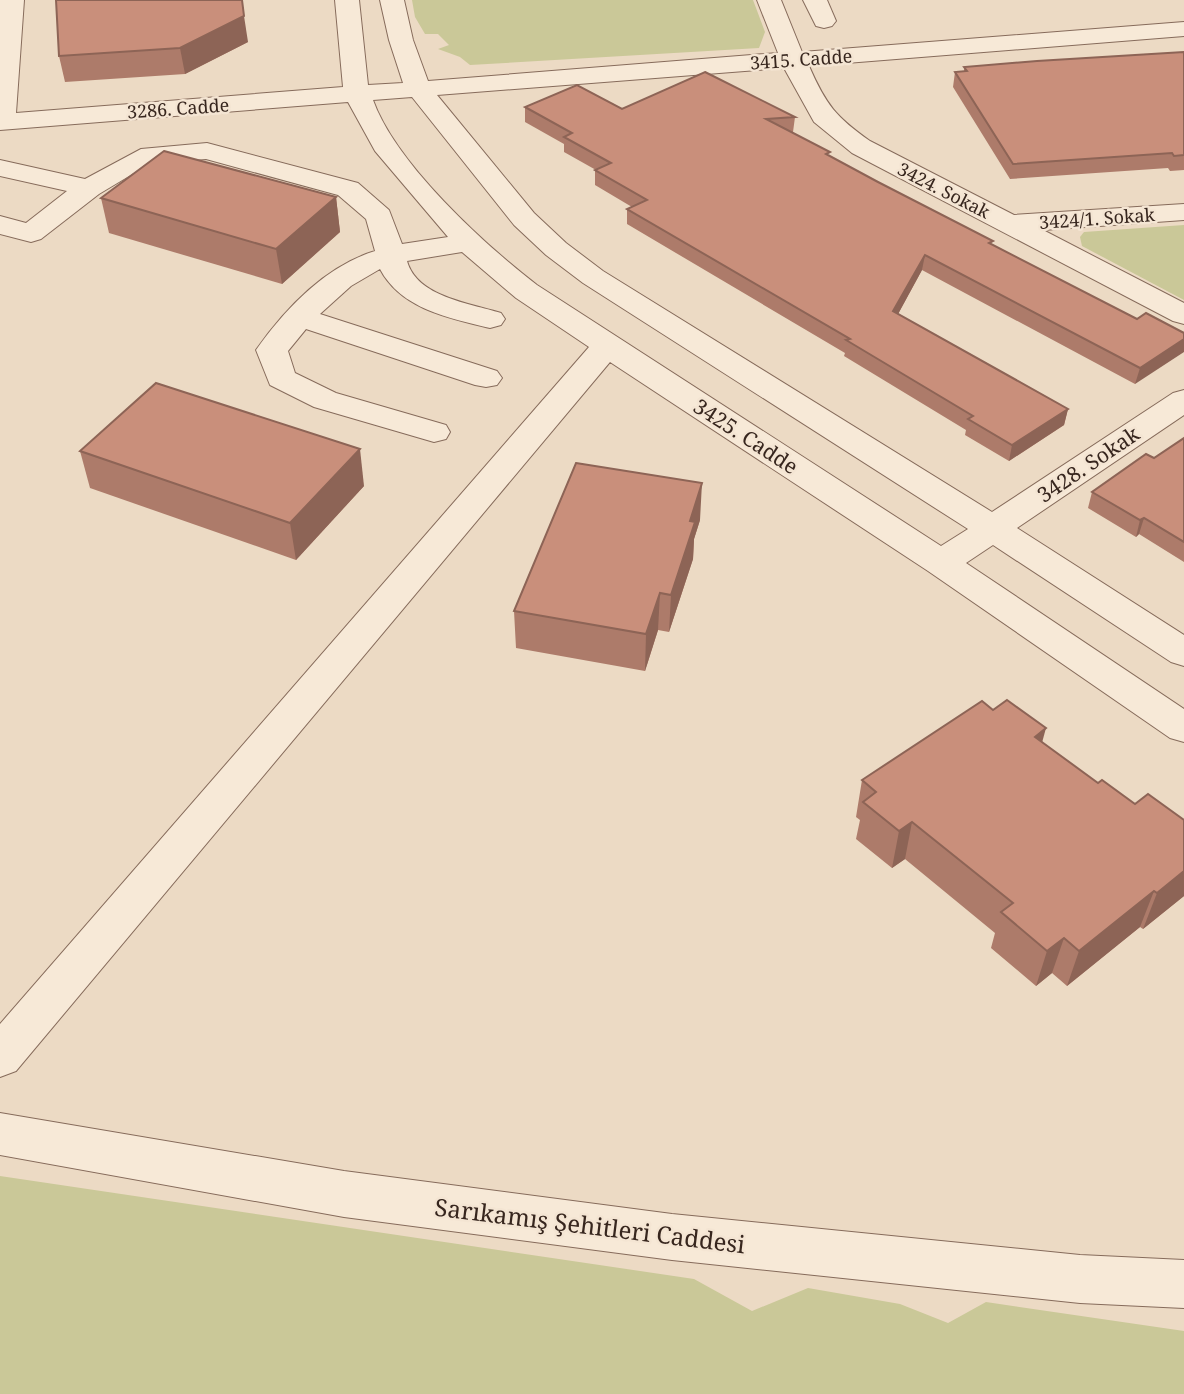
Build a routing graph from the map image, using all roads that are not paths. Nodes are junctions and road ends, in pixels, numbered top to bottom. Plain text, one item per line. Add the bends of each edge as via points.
1 (12, 0) edge
2 (347, 0) edge
3 (392, 0) edge
4 (769, 0) edge
5 (1184, 29) edge
6 (794, 60) junction
7 (418, 88) junction
8 (357, 94) junction
9 (1, 122) edge
10 (0, 168) edge
11 (89, 188) junction
12 (1184, 212) edge
13 (1010, 224) junction
14 (0, 225) edge
15 (467, 242) junction
16 (391, 255) junction
17 (1184, 315) edge
18 (299, 317) junction
19 (490, 318) dead end
20 (607, 345) junction
21 (486, 378) dead end
22 (1184, 400) edge
23 (434, 432) dead end
24 (992, 528) junction
25 (941, 563) junction
26 (1184, 653) edge
27 (1184, 728) edge
28 (0, 1058) edge
29 (0, 1134) edge
30 (1184, 1284) edge

1 - 9 street
2 - 8 street
3 - 7 street
4 - 6 street, 3424. Sokak
5 - 6 street, 3415. Cadde
6 - 7 street, 3415. Cadde
6 - 13 street, 3424. Sokak via 820,112 837,130
7 - 8 street, 3415. Cadde
7 - 24 street via 500,191 556,249 593,277
8 - 9 street, 3286. Cadde
8 - 15 street, 3425. Cadde via 388,150
10 - 11 street
11 - 14 street via 31,233
11 - 16 street via 150,155 208,151 348,189 379,216
12 - 13 street, 3424/1. Sokak
13 - 17 street, 3424. Sokak
15 - 16 street
15 - 20 street, 3425. Cadde via 500,272
16 - 18 street via 346,275
16 - 19 street via 395,271 407,287 431,302
18 - 21 street
18 - 23 street via 272,350 281,378 325,400
20 - 25 street, 3425. Cadde
20 - 28 street
22 - 24 street, 3428. Sokak
24 - 25 street, 3428. Sokak
24 - 26 street
25 - 27 street, 3425. Cadde
29 - 30 street, Sarıkamış Şehitleri Caddesi via 344,1194 673,1237 1080,1279

